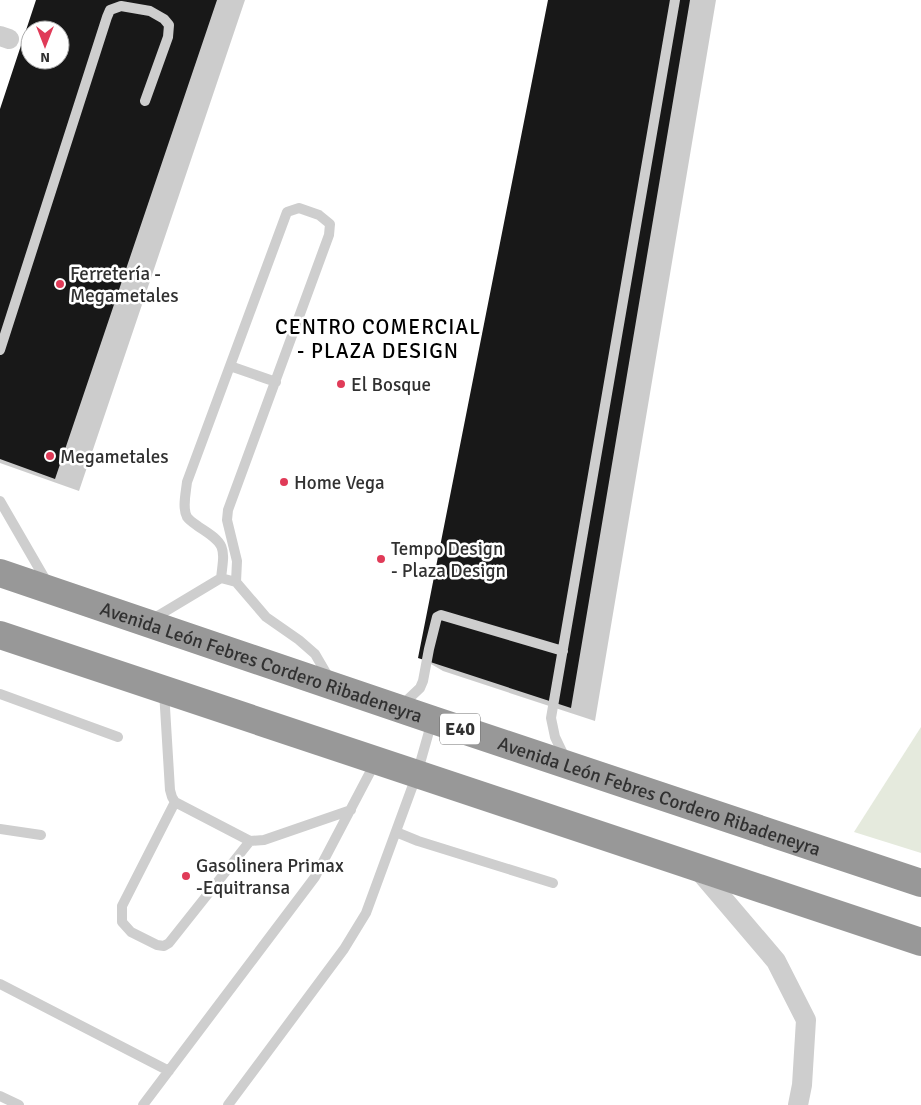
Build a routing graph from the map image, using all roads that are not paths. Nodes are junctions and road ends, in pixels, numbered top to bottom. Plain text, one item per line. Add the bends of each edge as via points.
1 (675, 0) edge
2 (145, 101) dead end
3 (0, 350) edge
4 (230, 366) junction
5 (276, 382) junction
6 (0, 501) edge
7 (229, 533) junction
8 (215, 537) junction
9 (0, 573) edge
10 (221, 578) junction
11 (236, 582) junction
12 (52, 591) junction
13 (146, 623) junction
14 (0, 635) edge
15 (563, 651) junction
16 (334, 686) junction
17 (164, 690) junction
18 (0, 694) edge
19 (397, 708) junction
20 (433, 720) junction
21 (118, 737) dead end
22 (376, 761) junction
23 (568, 765) junction
24 (417, 774) junction
25 (175, 802) junction
26 (351, 810) junction
27 (0, 829) edge
28 (396, 832) junction
29 (41, 835) dead end
30 (250, 841) junction
31 (696, 867) junction
32 (553, 883) dead end
33 (921, 883) edge
34 (921, 942) edge
35 (0, 984) edge
36 (169, 1071) junction
37 (0, 1096) edge
38 (19, 1105) edge
39 (143, 1105) edge
40 (228, 1105) edge
41 (798, 1105) edge

1 - 15 lane
2 - 3 lane via 168,37 169,25 150,11 121,6 110,10 107,17
4 - 5 lane
4 - 5 lane via 287,212 299,208 319,215 330,224 329,235
4 - 8 lane via 187,482 187,516
5 - 7 lane via 228,510
6 - 12 lane
7 - 8 lane
7 - 11 lane via 237,561
8 - 10 lane via 220,542 223,556
9 - 12 highway, Avenida León Febres Cordero Ribadeneyra / E40
10 - 11 lane
10 - 13 lane
11 - 16 lane via 266,617 315,654
12 - 13 highway, Avenida León Febres Cordero Ribadeneyra / E40
13 - 16 highway, Avenida León Febres Cordero Ribadeneyra / E40
14 - 17 highway
15 - 19 lane via 441,615 437,617 420,688
15 - 23 lane via 551,718 555,737
16 - 19 highway, Avenida León Febres Cordero Ribadeneyra / E40
17 - 22 highway
17 - 25 lane via 170,790
18 - 21 lane
19 - 20 highway, Avenida León Febres Cordero Ribadeneyra / E40
20 - 23 highway, Avenida León Febres Cordero Ribadeneyra / E40
20 - 24 lane
22 - 24 highway
22 - 26 lane
23 - 33 highway, Avenida León Febres Cordero Ribadeneyra / E40
24 - 28 lane
24 - 31 highway
25 - 30 lane
25 - 30 lane via 122,906 122,922 131,932 157,945 169,943
26 - 30 lane via 264,840
26 - 36 lane via 315,877
27 - 29 lane
28 - 32 lane
28 - 40 lane via 366,913 344,949
31 - 34 highway
31 - 41 street via 776,961 806,1020
35 - 36 lane
36 - 39 lane
37 - 38 lane

